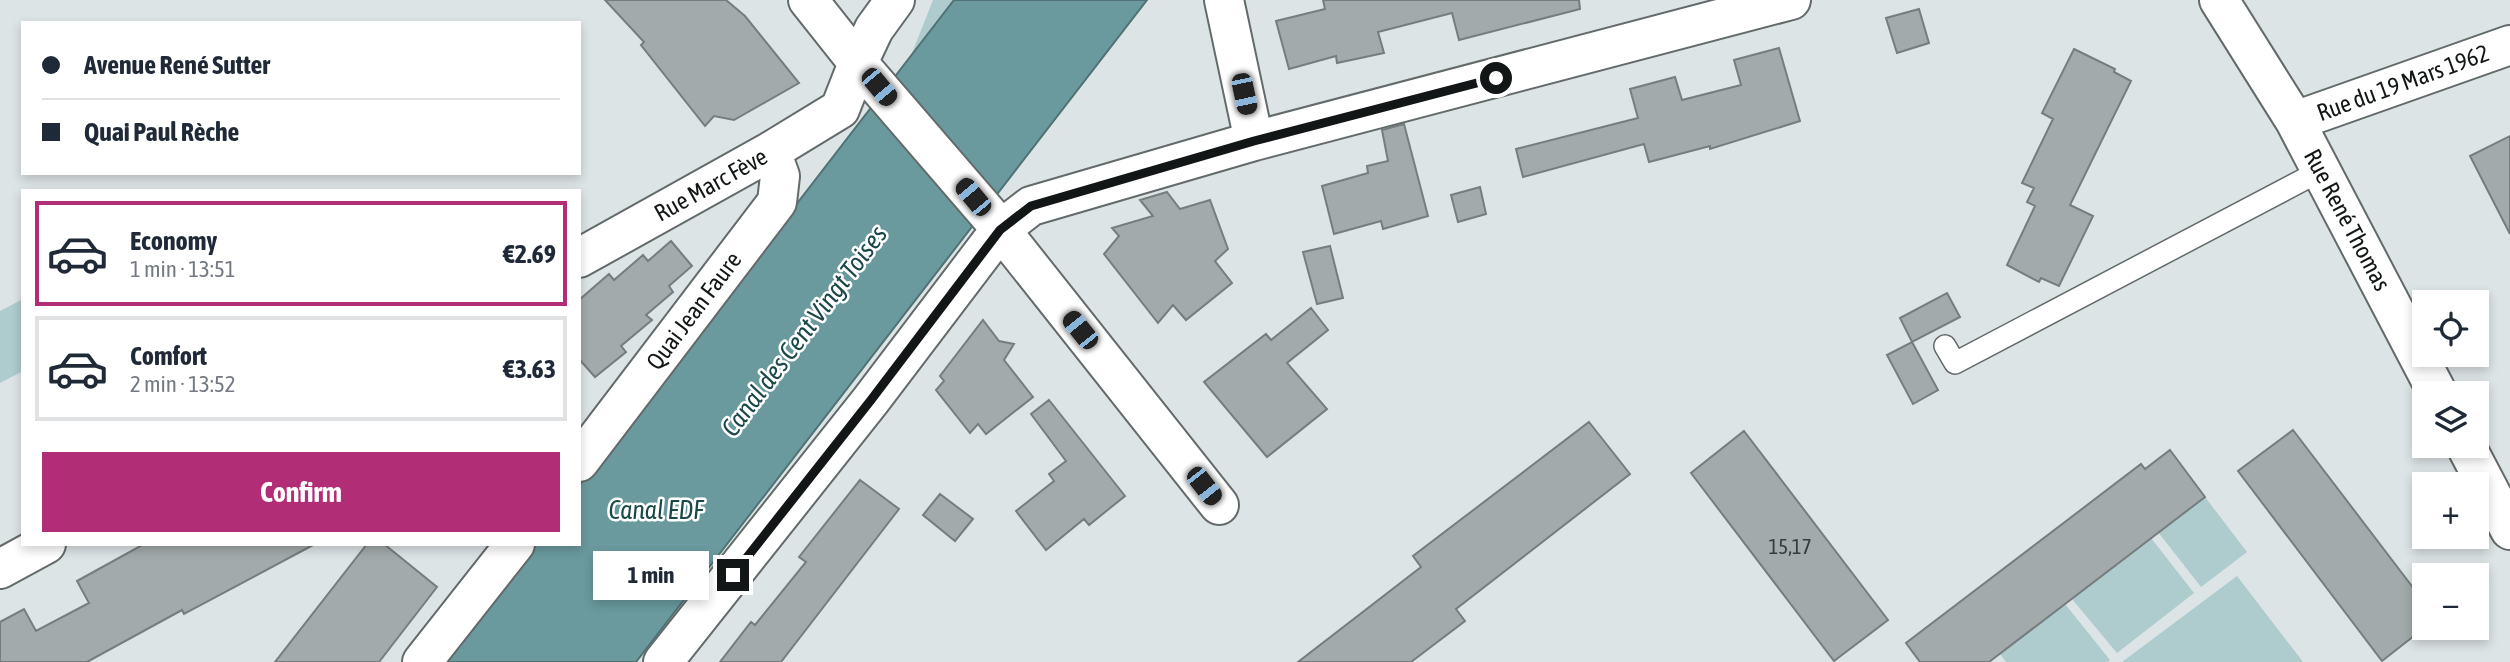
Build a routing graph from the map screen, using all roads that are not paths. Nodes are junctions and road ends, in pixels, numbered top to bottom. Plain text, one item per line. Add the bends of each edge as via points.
1 (808, 0) edge
2 (1224, 0) edge
3 (1791, 0) edge
4 (2219, 0) edge
5 (885, 14) edge
6 (2510, 45) edge
7 (869, 75) junction
8 (2295, 121) junction
9 (1254, 141) junction
10 (771, 151) junction
11 (2320, 171) junction
12 (994, 223) junction
13 (581, 257) edge
14 (1945, 346) dead end
15 (2431, 381) edge
16 (2473, 458) edge
17 (581, 459) edge
18 (1219, 505) dead end
19 (2508, 522) edge
20 (42, 546) edge
21 (513, 546) edge
22 (0, 569) edge
23 (422, 662) edge
24 (663, 662) edge

1 - 7 street
2 - 9 street
3 - 9 street
4 - 8 street, Rue René Thomas
5 - 7 street
6 - 8 street, Rue du 19 Mars 1962
7 - 10 street, Rue Marc Fève via 840,109
7 - 12 street
8 - 11 street, Rue René Thomas
9 - 12 street via 1031,206
10 - 13 street, Rue Marc Fève
10 - 17 street, Quai Jean Faure via 780,176 777,202
11 - 14 lane via 1955,363
11 - 15 street, Rue René Thomas
12 - 18 street
12 - 24 street via 871,400
16 - 19 street
20 - 22 street
21 - 23 street

